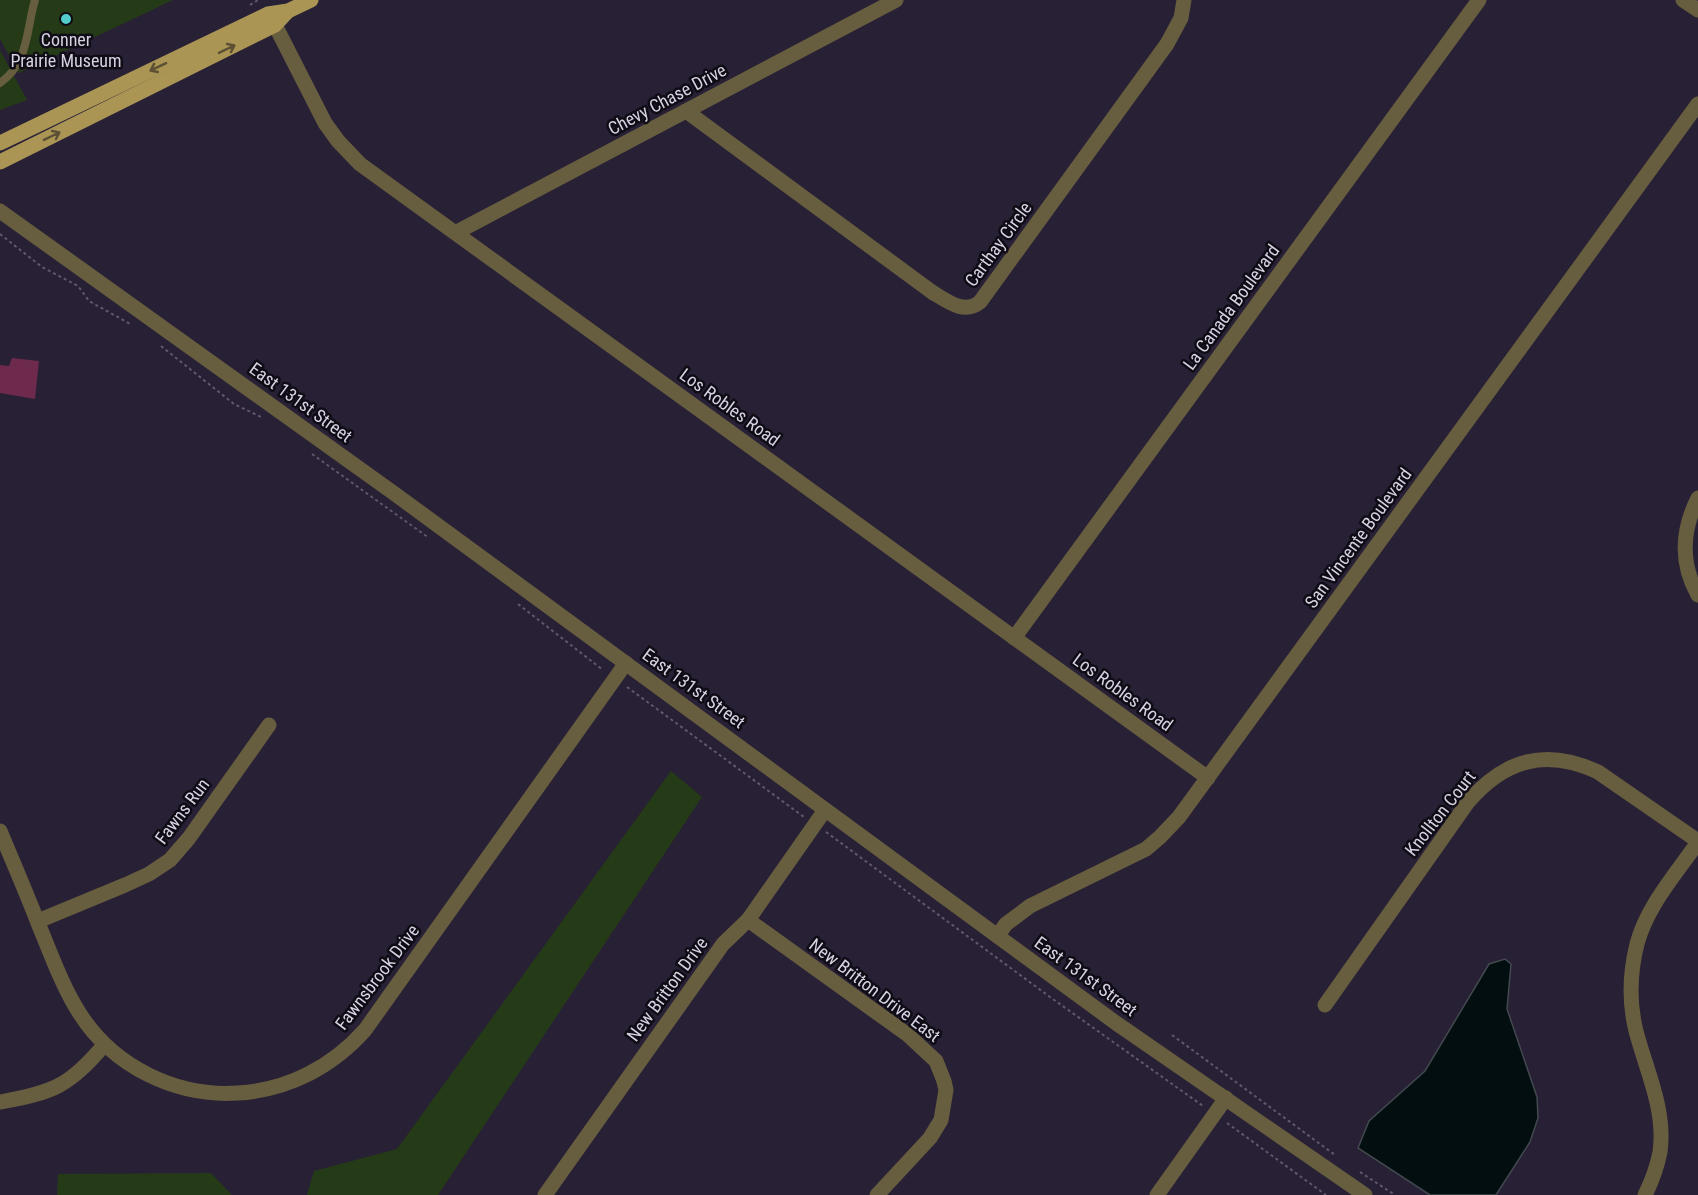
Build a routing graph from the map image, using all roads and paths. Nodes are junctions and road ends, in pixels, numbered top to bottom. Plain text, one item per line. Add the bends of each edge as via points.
1 (35, 0) edge
2 (311, 0) edge
3 (896, 0) edge
4 (1184, 0) edge
5 (1479, 0) edge
6 (1683, 0) edge
7 (286, 6) edge
8 (1698, 10) edge
9 (275, 25) junction
10 (0, 83) edge
11 (1698, 104) edge
12 (686, 111) junction
13 (0, 143) edge
14 (0, 162) edge
15 (0, 211) edge
16 (457, 232) junction
17 (0, 234) edge
18 (137, 328) dead end
19 (156, 342) dead end
20 (266, 420) dead end
21 (304, 448) dead end
22 (1698, 498) edge
23 (430, 539) dead end
24 (1698, 595) edge
25 (517, 603) dead end
26 (1014, 638) junction
27 (626, 663) junction
28 (614, 678) junction
29 (269, 725) dead end
30 (1208, 778) junction
31 (825, 810) junction
32 (815, 824) junction
33 (0, 831) edge
34 (1698, 842) edge
35 (748, 920) junction
36 (38, 921) junction
37 (998, 935) junction
38 (1325, 1005) dead end
39 (1173, 1035) dead end
40 (104, 1045) junction
41 (1226, 1098) junction
42 (0, 1102) edge
43 (1215, 1114) junction
44 (1338, 1157) dead end
45 (1357, 1170) dead end
46 (545, 1195) edge
47 (877, 1195) edge
48 (1157, 1195) edge
49 (1326, 1195) edge
50 (1365, 1195) edge
51 (1395, 1195) edge
52 (1645, 1195) edge

1 - 10 lane via 26,47
2 - 7 main road
3 - 12 street, Chevy Chase Drive
4 - 12 street, Carthay Circle via 1181,18 1167,44 993,285 980,302 968,308 932,292
5 - 26 street, La Canada Boulevard
6 - 8 street
7 - 9 main road
7 -> 13 main road
14 -> 9 main road
9 - 16 street, Los Robles Road via 338,141 360,164
11 - 30 street, San Vincente Boulevard
12 - 16 street, Chevy Chase Drive
15 - 27 street, East 131st Street
16 - 26 street, Los Robles Road
17 - 18 path via 42,267 78,286 89,301
19 - 20 path via 234,404
21 - 23 path
22 - 24 street via 1684,544 1688,570
25 - 28 path
26 - 30 street, Los Robles Road
27 - 28 street, Fawnsbrook Drive
27 - 31 street, East 131st Street
28 - 32 path
28 - 40 street, Fawnsbrook Drive via 365,1030 324,1066 275,1087 244,1093 211,1093 155,1078
29 - 36 street, Fawns Run via 171,860 149,874
30 - 37 street, San Vincente Boulevard via 1170,828 1146,849 1030,906
31 - 32 street, New Britton Drive
31 - 37 street, East 131st Street
32 - 35 street, New Britton Drive
32 - 43 path
33 - 36 street, Fawnsbrook Drive
34 - 38 street, Knollton Court via 1598,772 1553,759 1511,766 1488,781 1468,802
34 - 52 street via 1650,913 1634,958 1632,1012 1658,1105 1661,1134 1658,1161
35 - 46 street, New Britton Drive via 723,944
35 - 47 street, New Britton Drive East via 908,1035 936,1060 946,1090 941,1120 930,1138
36 - 40 street, Fawnsbrook Drive via 68,995
37 - 41 street, East 131st Street
39 - 44 path
40 - 42 street via 77,1073 48,1092
41 - 43 street
41 - 50 street, East 131st Street
43 - 48 street
43 - 49 path
45 - 51 path

